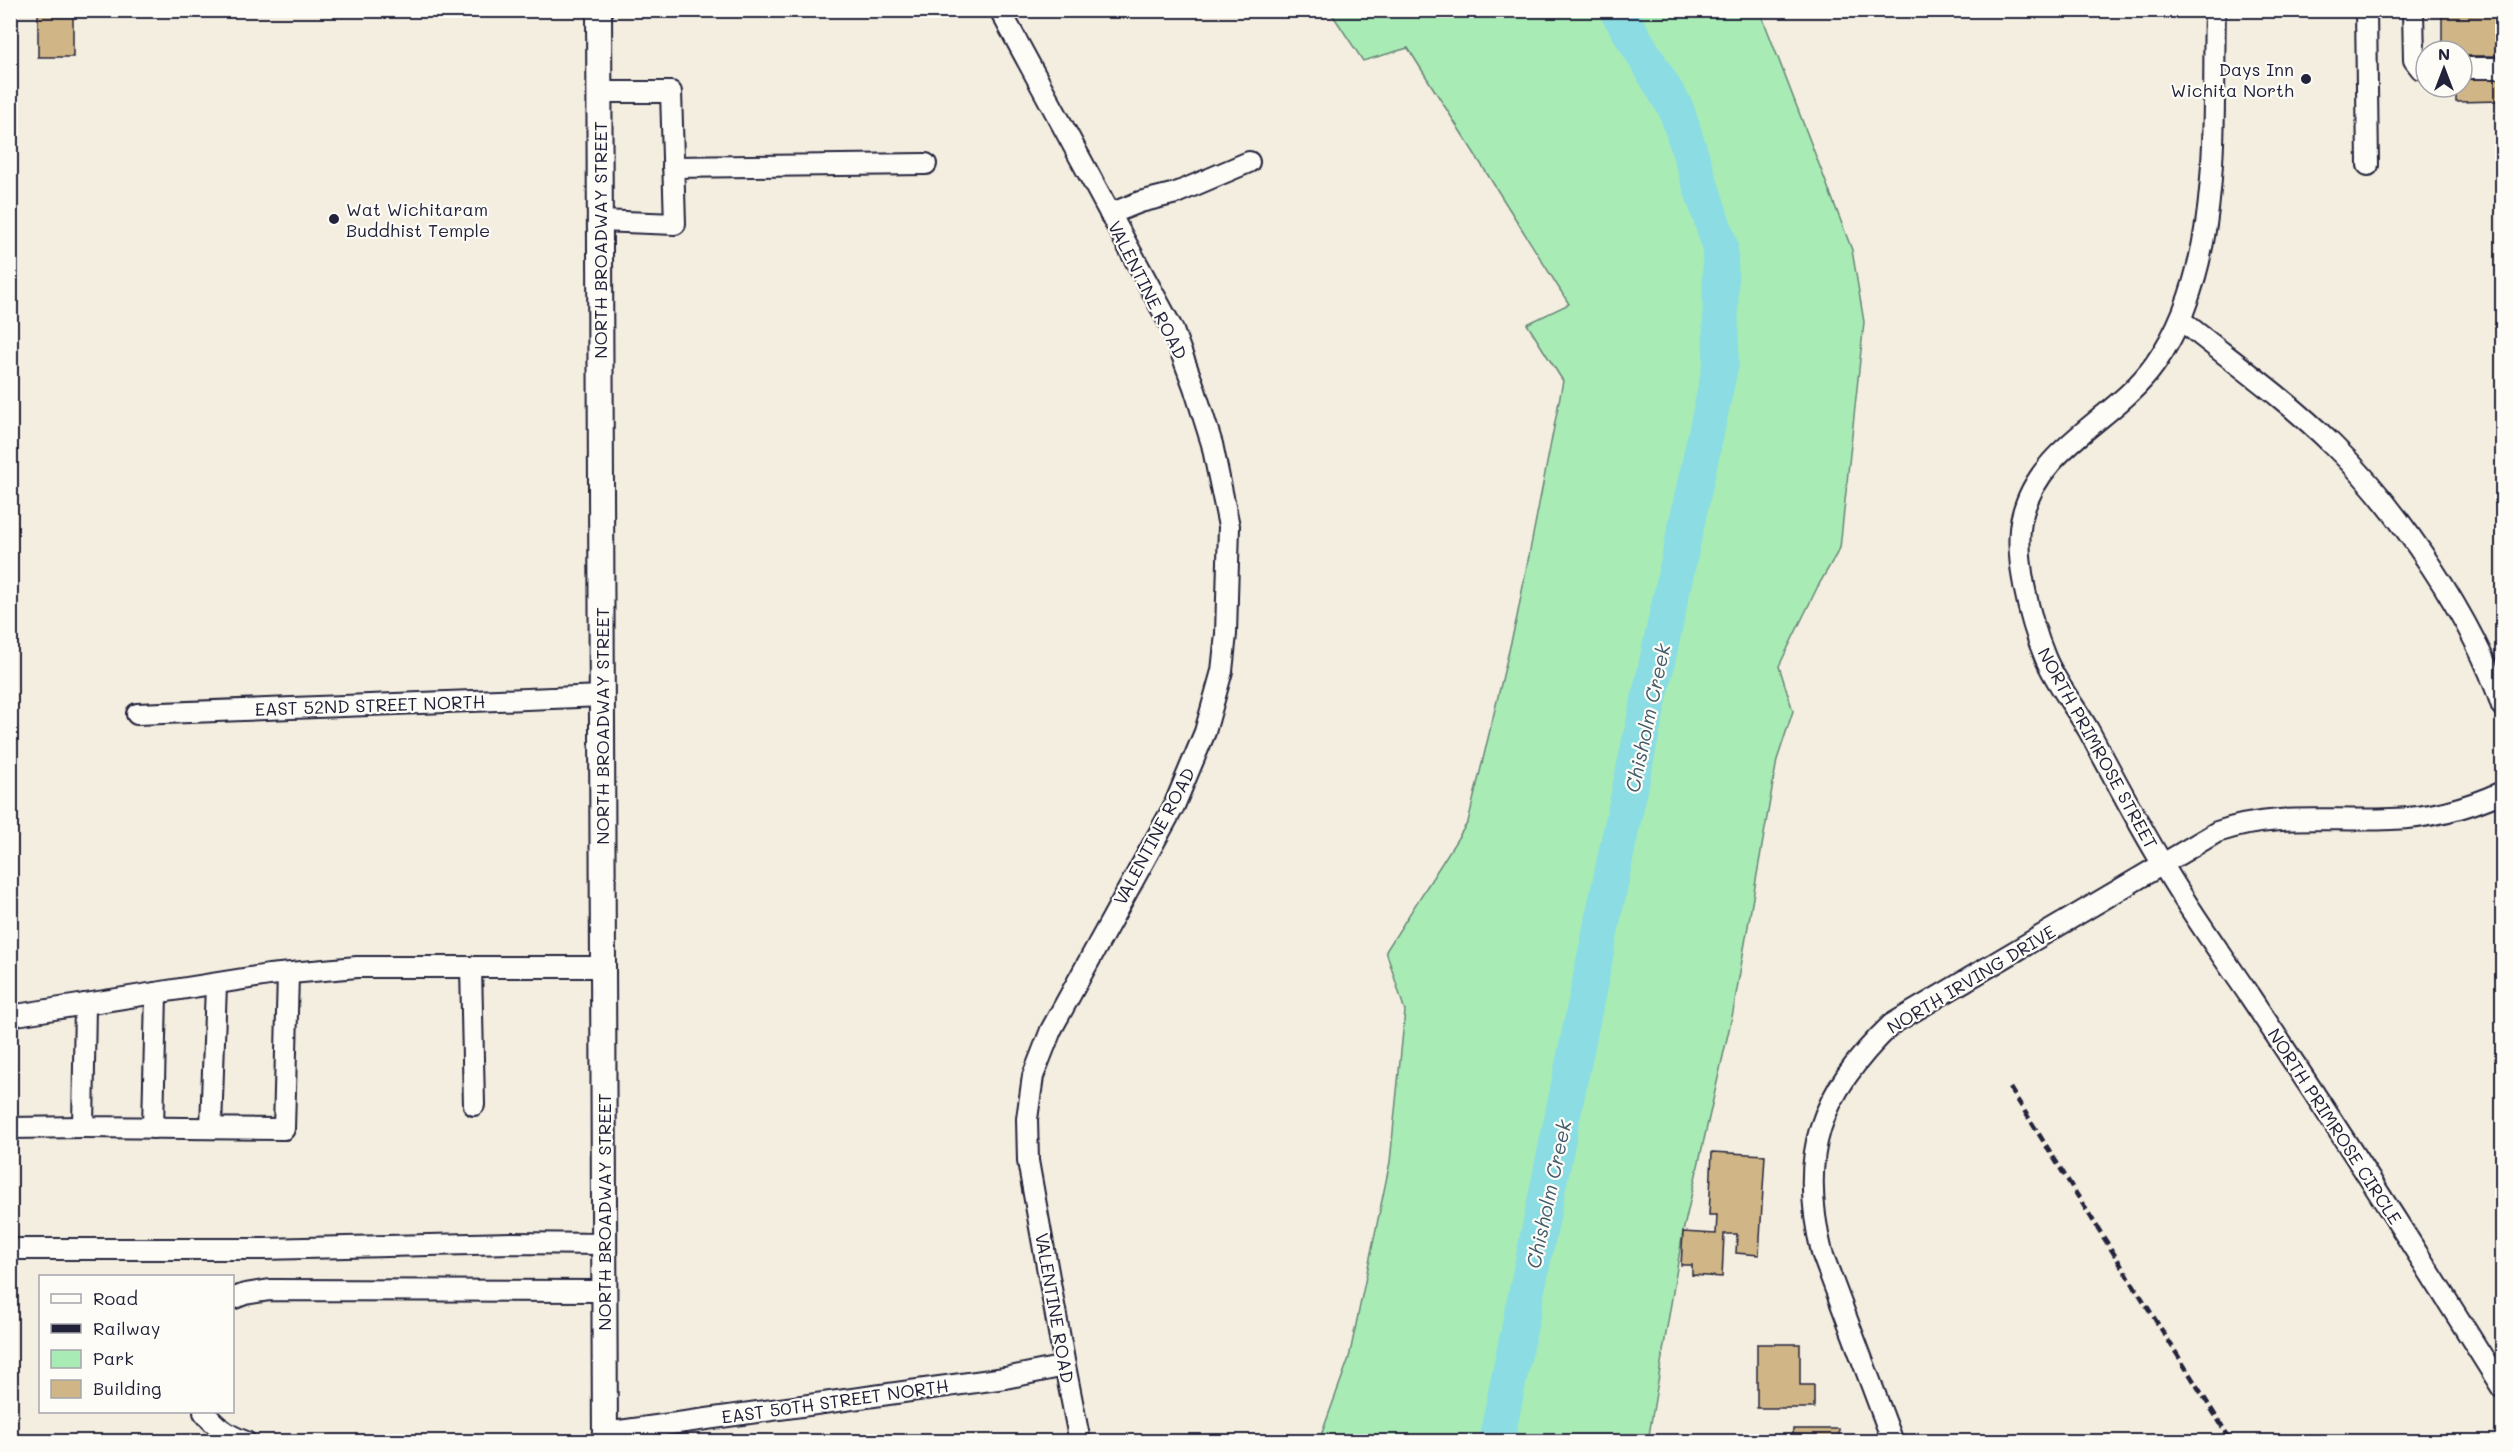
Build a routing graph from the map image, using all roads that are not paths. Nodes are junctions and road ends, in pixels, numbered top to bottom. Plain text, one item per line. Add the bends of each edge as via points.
1 (599, 10) edge
2 (1000, 10) edge
3 (2215, 10) edge
4 (2366, 10) edge
5 (2413, 10) edge
6 (2414, 60) edge
7 (2474, 68) edge
8 (2502, 68) edge
9 (599, 92) junction
10 (1249, 162) dead end
11 (926, 164) dead end
12 (2368, 165) dead end
13 (674, 167) junction
14 (1110, 214) junction
15 (600, 221) junction
16 (2181, 320) junction
17 (603, 696) junction
18 (2502, 706) edge
19 (137, 714) dead end
20 (2502, 792) edge
21 (2163, 866) junction
22 (602, 967) junction
23 (471, 968) junction
24 (288, 974) junction
25 (216, 984) junction
26 (156, 993) junction
27 (85, 1004) junction
28 (10, 1016) edge
29 (474, 1105) dead end
30 (82, 1127) junction
31 (10, 1128) edge
32 (153, 1128) junction
33 (211, 1128) junction
34 (604, 1244) junction
35 (10, 1249) edge
36 (604, 1291) junction
37 (234, 1298) edge
38 (1065, 1366) junction
39 (2502, 1389) edge
40 (205, 1413) edge
41 (605, 1437) edge
42 (246, 1442) edge
43 (1080, 1442) edge
44 (1893, 1442) edge

1 - 9 main road, NORTH BROADWAY STREET
2 - 14 street, VALENTINE ROAD
3 - 16 street, NORTH PRIMROSE STREET via 2208,204 2197,272
4 - 12 street
5 - 6 street
7 - 8 street
9 - 13 street via 671,92
9 - 15 main road, NORTH BROADWAY STREET
10 - 14 street via 1176,193
11 - 13 street
13 - 15 street via 675,224
14 - 38 street, VALENTINE ROAD via 1172,328 1212,444 1229,526 1229,599 1222,671 1194,760 1174,806 1051,1030 1033,1076 1027,1119 1028,1161
15 - 17 main road, NORTH BROADWAY STREET
16 - 18 street via 2303,418 2371,486 2408,534 2454,606 2496,686
16 - 21 street, NORTH PRIMROSE STREET via 2154,367 2129,395 2057,455 2029,498 2022,519 2024,583 2046,660
17 - 19 street, EAST 52ND STREET NORTH
17 - 22 main road, NORTH BROADWAY STREET
20 - 21 street, NORTH IRVING DRIVE via 2452,812 2421,817 2290,819 2240,824 2217,832
21 - 39 street, NORTH PRIMROSE CIRCLE via 2364,1167
21 - 44 street, NORTH IRVING DRIVE via 1892,1024 1855,1063 1831,1101 1818,1131 1813,1157 1815,1226
22 - 23 street
22 - 34 main road, NORTH BROADWAY STREET
23 - 24 street via 357,968
23 - 29 street
24 - 25 street
24 - 33 street via 284,1129
25 - 26 street
25 - 33 street
26 - 27 street
26 - 32 street
27 - 28 street
27 - 30 street
30 - 31 street
30 - 32 street
32 - 33 street
34 - 35 street
34 - 36 main road, NORTH BROADWAY STREET
36 - 37 street via 270,1290
36 - 41 main road, NORTH BROADWAY STREET
38 - 41 street, EAST 50TH STREET NORTH
38 - 43 street, VALENTINE ROAD
40 - 42 street via 230,1436

